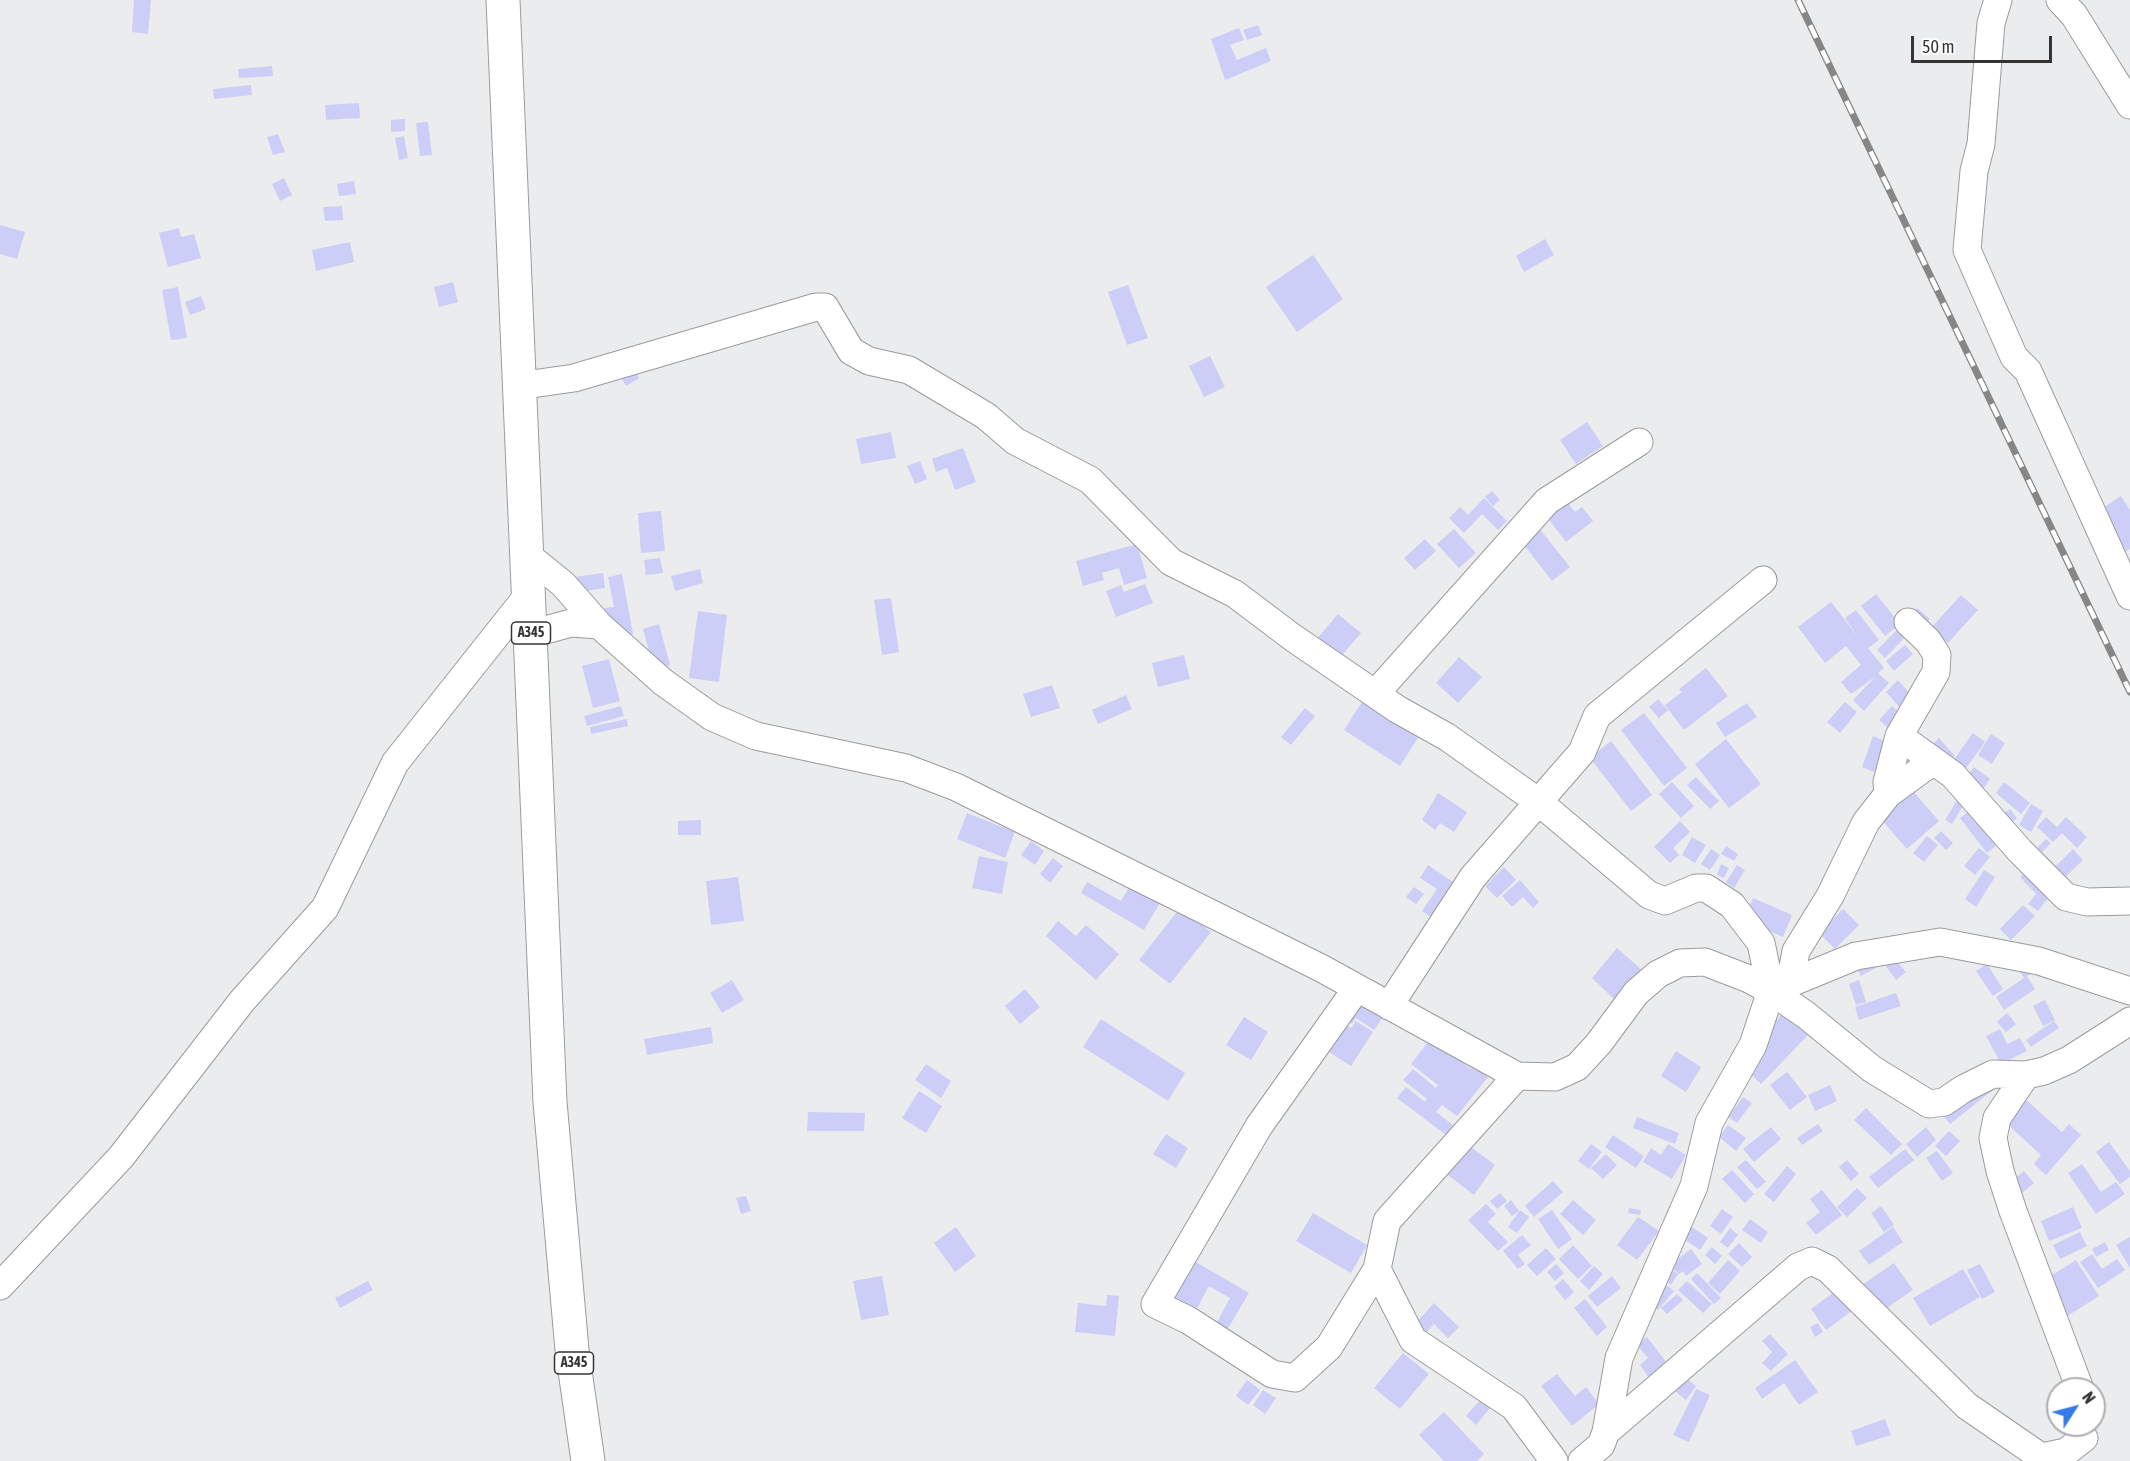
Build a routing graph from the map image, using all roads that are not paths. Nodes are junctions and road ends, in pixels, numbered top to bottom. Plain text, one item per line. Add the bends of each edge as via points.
1 (503, 0) edge
2 (1998, 0) edge
3 (2060, 0) edge
4 (2130, 105) edge
5 (518, 386) junction
6 (1639, 442) dead end
7 (527, 555) junction
8 (1763, 580) dead end
9 (529, 594) junction
10 (2130, 596) edge
11 (1908, 622) dead end
12 (599, 625) junction
13 (531, 634) junction
14 (1375, 694) junction
15 (1899, 736) junction
16 (1932, 762) junction
17 (1888, 794) junction
18 (1540, 803) junction
19 (2130, 901) edge
20 (1780, 987) junction
21 (1357, 988) junction
22 (2130, 991) edge
23 (1389, 1006) junction
24 (2130, 1021) edge
25 (2026, 1075) junction
26 (1517, 1076) junction
27 (1377, 1269) junction
28 (0, 1286) edge
29 (2075, 1377) edge
30 (1606, 1432) junction
31 (2085, 1441) edge
32 (2045, 1459) edge
33 (588, 1461) edge
34 (1554, 1461) edge
35 (1582, 1461) edge

1 - 5 highway, A345
2 - 10 street via 1991,23 1967,250 2014,357 2028,370
3 - 4 street via 2074,15
5 - 7 highway, A345
5 - 14 street via 574,378 825,307 851,351 869,361 909,370 986,416 1015,441 1090,480 1172,562 1235,594
6 - 14 street via 1547,501
7 - 9 highway, A345
7 - 12 street via 563,584
8 - 18 street via 1597,716 1582,752
9 - 13 highway, A345
9 - 28 street via 395,763 326,908 242,1001 121,1157
11 - 15 street via 1937,656 1936,672
12 - 13 street via 570,623
12 - 21 street via 663,682 712,717 756,736 906,768 956,787
13 - 33 highway, A345 via 550,1102 572,1350
14 - 18 street via 1447,736
15 - 16 street
15 - 17 street via 1887,782
16 - 17 street
16 - 19 street via 1953,775 2066,897 2087,902
17 - 20 street via 1866,822
18 - 20 street via 1649,895 1665,902 1696,888 1706,888 1732,905 1761,943
18 - 23 street via 1473,877
20 - 22 street via 1856,956 1940,942 2039,961
20 - 25 street via 1806,1015 1872,1069 1929,1104 1944,1102 1993,1074
20 - 26 street via 1705,962 1680,963 1658,974 1636,993 1577,1067 1555,1077
20 - 30 street via 1753,1045 1708,1123 1694,1186 1619,1358
21 - 23 street
21 - 27 street via 1259,1126 1155,1304 1188,1320 1272,1374 1295,1378 1329,1347
23 - 26 street
24 - 25 street via 2069,1060
25 - 29 street via 1997,1118 1993,1138 2013,1211
26 - 27 street via 1387,1221
27 - 34 street via 1413,1340 1514,1407
30 - 32 street via 1798,1266 1812,1261 1828,1269 1967,1406
30 - 35 street via 1601,1445
31 - 32 street

